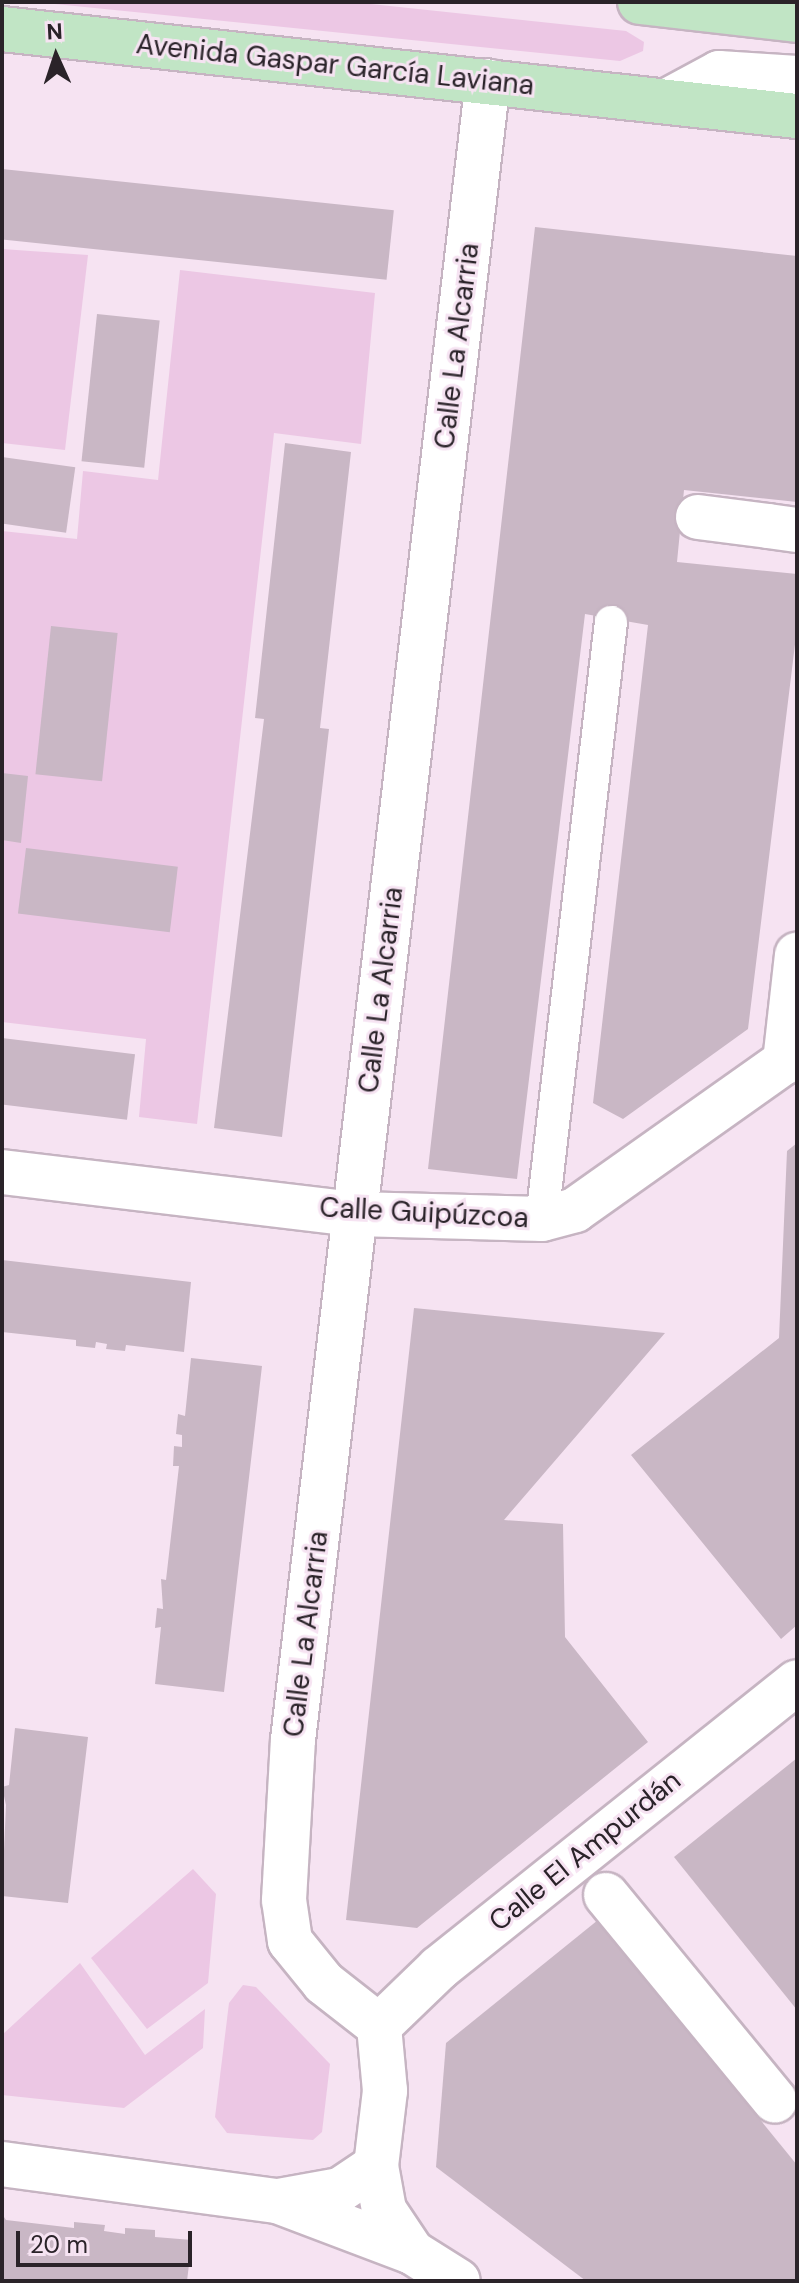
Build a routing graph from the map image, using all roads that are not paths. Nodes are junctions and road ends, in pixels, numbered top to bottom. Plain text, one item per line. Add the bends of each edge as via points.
1 (640, 2) edge
2 (797, 20) edge
3 (2, 29) edge
4 (797, 78) edge
5 (488, 81) junction
6 (667, 101) junction
7 (797, 116) edge
8 (698, 517) dead end
9 (782, 528) edge
10 (611, 622) dead end
11 (797, 955) edge
12 (791, 1057) edge
13 (2, 1172) edge
14 (355, 1214) junction
15 (542, 1219) junction
16 (797, 1682) edge
17 (606, 1895) dead end
18 (379, 2026) junction
19 (790, 2105) edge
20 (2, 2164) edge
21 (376, 2166) junction
22 (277, 2201) junction
23 (412, 2252) junction
24 (458, 2281) edge

1 - 2 main road
3 - 5 main road, Avenida Gaspar García Laviana
4 - 6 street via 719,73
5 - 6 main road, Avenida Gaspar García Laviana
5 - 14 street, Calle La Alcarria
6 - 7 main road, Avenida Gaspar García Laviana
8 - 9 street
10 - 15 lane
11 - 12 street
12 - 15 street, Calle Guipúzcoa via 575,1210
13 - 14 street, Calle Guipúzcoa
14 - 15 street, Calle Guipúzcoa
14 - 18 street, Calle La Alcarria via 293,1740 284,1900 290,1941 324,1983
16 - 18 street, Calle El Ampurdán via 439,1968
17 - 19 street
18 - 21 street via 385,2091
20 - 22 street
21 - 22 street via 340,2190
21 - 23 street via 384,2210
22 - 23 street
23 - 24 street

